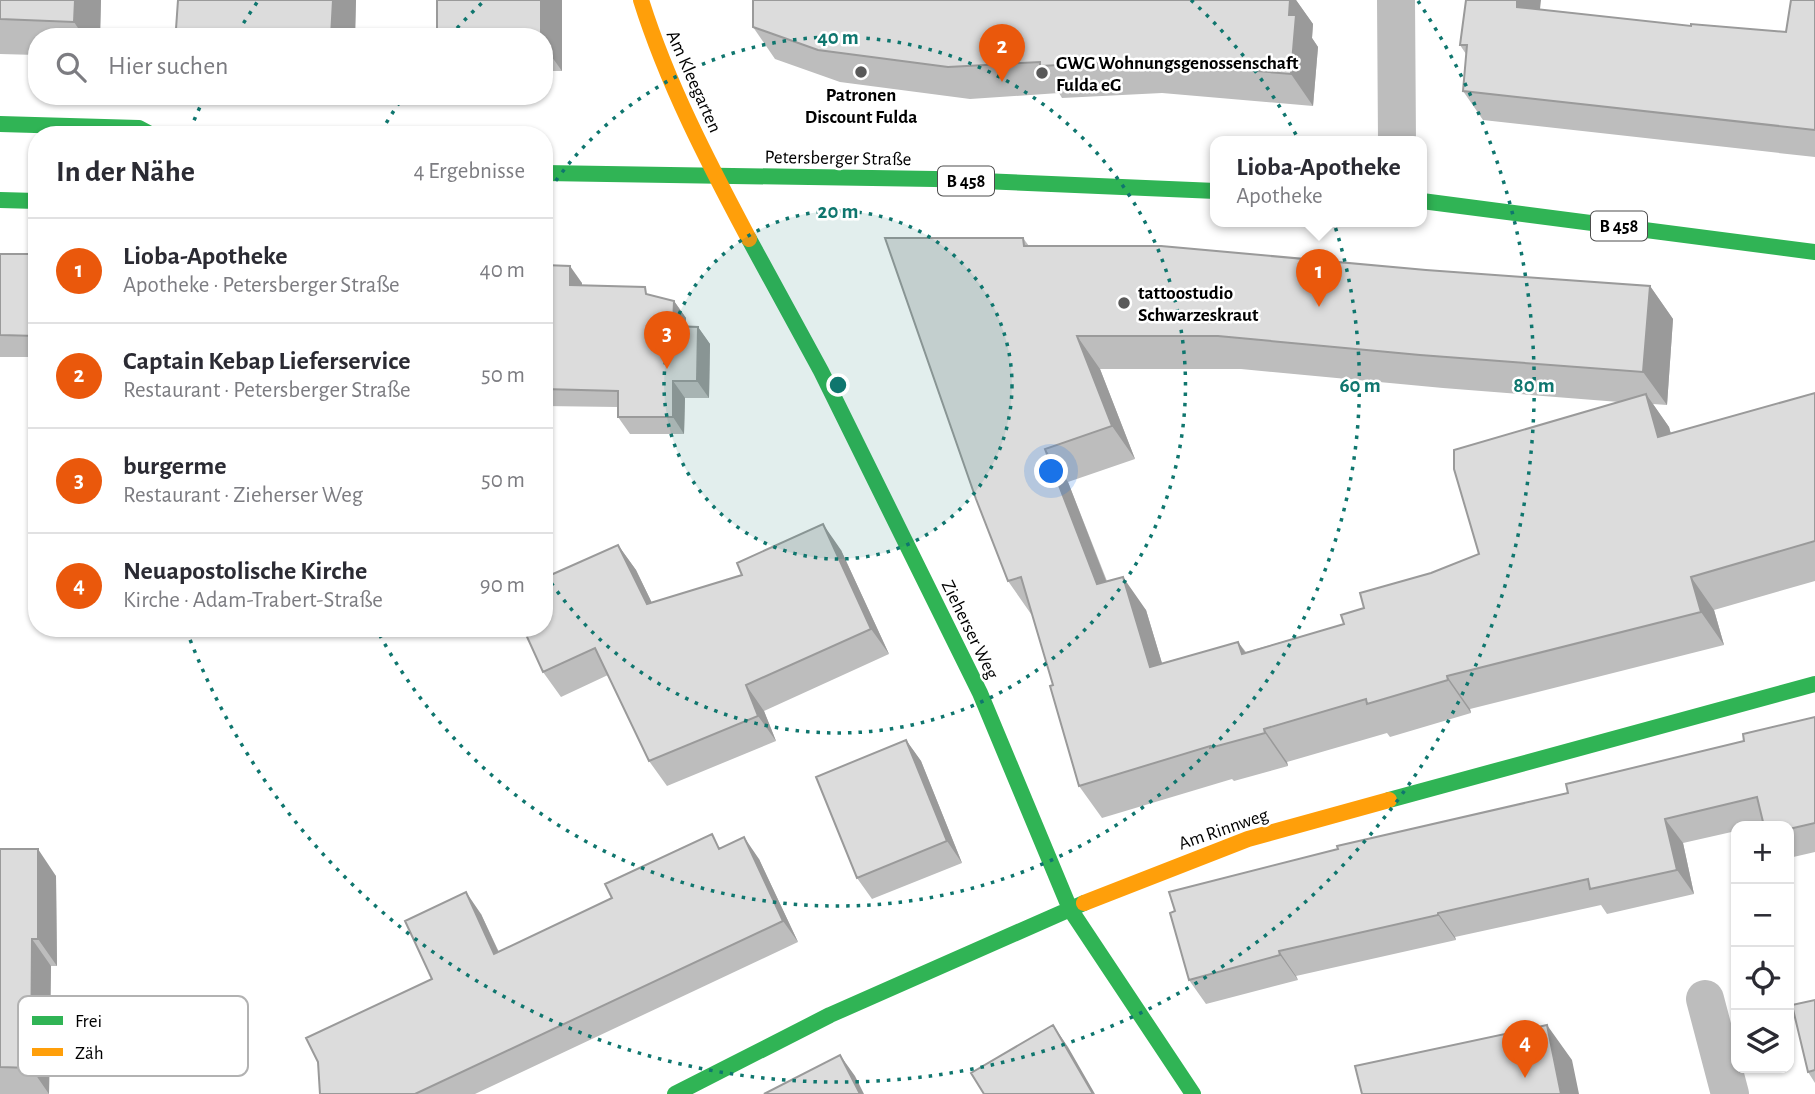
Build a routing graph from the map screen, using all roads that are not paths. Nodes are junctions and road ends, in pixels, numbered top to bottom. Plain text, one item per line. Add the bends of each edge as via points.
1 (641, 0) edge
2 (1396, 0) edge
3 (0, 124) edge
4 (70, 126) edge
5 (1397, 136) edge
6 (553, 173) edge
7 (716, 177) junction
8 (1210, 191) edge
9 (0, 200) edge
10 (28, 201) edge
11 (1427, 202) edge
12 (1815, 252) edge
13 (1815, 684) edge
14 (1070, 909) junction
15 (1705, 999) dead end
16 (675, 1094) edge
17 (1194, 1094) edge
18 (1730, 1094) edge

1 - 7 street, Am Kleegarten via 656,48
2 - 5 street
3 - 4 street
6 - 7 street, Petersberger Straße / B 458
7 - 8 street, Petersberger Straße / B 458 via 935,179
7 - 14 street, Zieherser Weg via 821,371 974,681
9 - 10 street
11 - 12 street, B 458
13 - 14 street, Am Rinnweg via 1248,839
14 - 16 street, Am Rinnweg via 830,1015
14 - 17 street, Zieherser Weg
15 - 18 street

